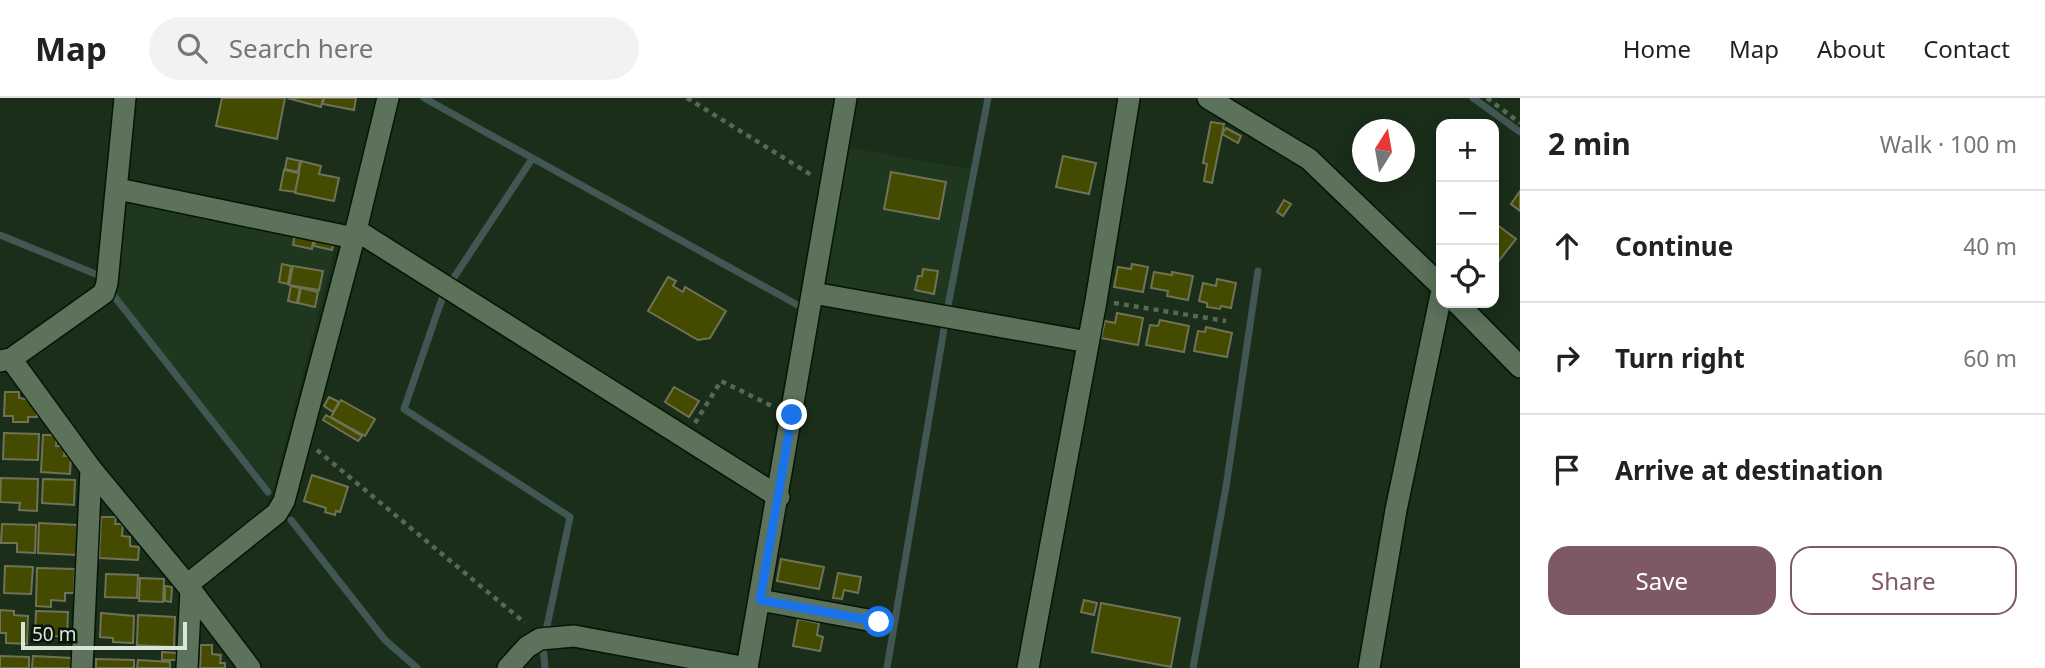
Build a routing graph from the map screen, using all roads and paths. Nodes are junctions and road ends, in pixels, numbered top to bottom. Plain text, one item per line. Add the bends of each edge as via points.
1 (125, 98) edge
2 (388, 98) edge
3 (687, 98) edge
4 (846, 98) edge
5 (1129, 98) edge
6 (1487, 98) edge
7 (1212, 99) edge
8 (1520, 123) edge
9 (831, 188) junction
10 (118, 189) junction
11 (355, 234) junction
12 (1436, 281) edge
13 (813, 293) junction
14 (1096, 301) junction
15 (1438, 308) edge
16 (1462, 308) edge
17 (1226, 321) dead end
18 (1088, 342) junction
19 (4, 357) edge
20 (1520, 367) edge
21 (792, 415) junction
22 (301, 436) junction
23 (685, 439) junction
24 (91, 469) junction
25 (779, 497) junction
26 (189, 588) junction
27 (760, 600) junction
28 (879, 622) dead end
29 (540, 639) junction
30 (82, 668) edge
31 (187, 668) edge
32 (250, 668) edge
33 (508, 668) edge
34 (747, 668) edge
35 (1028, 668) edge
36 (1368, 668) edge

1 - 10 street
2 - 11 street
3 - 9 path
4 - 9 street
5 - 14 street
6 - 8 path
7 - 12 street via 1309,159
9 - 13 street
10 - 11 street
10 - 19 street via 104,293
11 - 22 street
11 - 23 street
13 - 18 street
13 - 21 street
14 - 17 path
14 - 18 street
15 - 36 street
16 - 20 street
18 - 35 street
19 - 24 street
21 - 23 path via 720,381
21 - 25 street
22 - 26 street via 277,513
22 - 29 path
23 - 25 street
24 - 26 street
24 - 30 street
25 - 27 street
26 - 31 street
26 - 32 street
27 - 28 street
27 - 34 street
29 - 33 street via 527,646
29 - 34 street via 574,636

